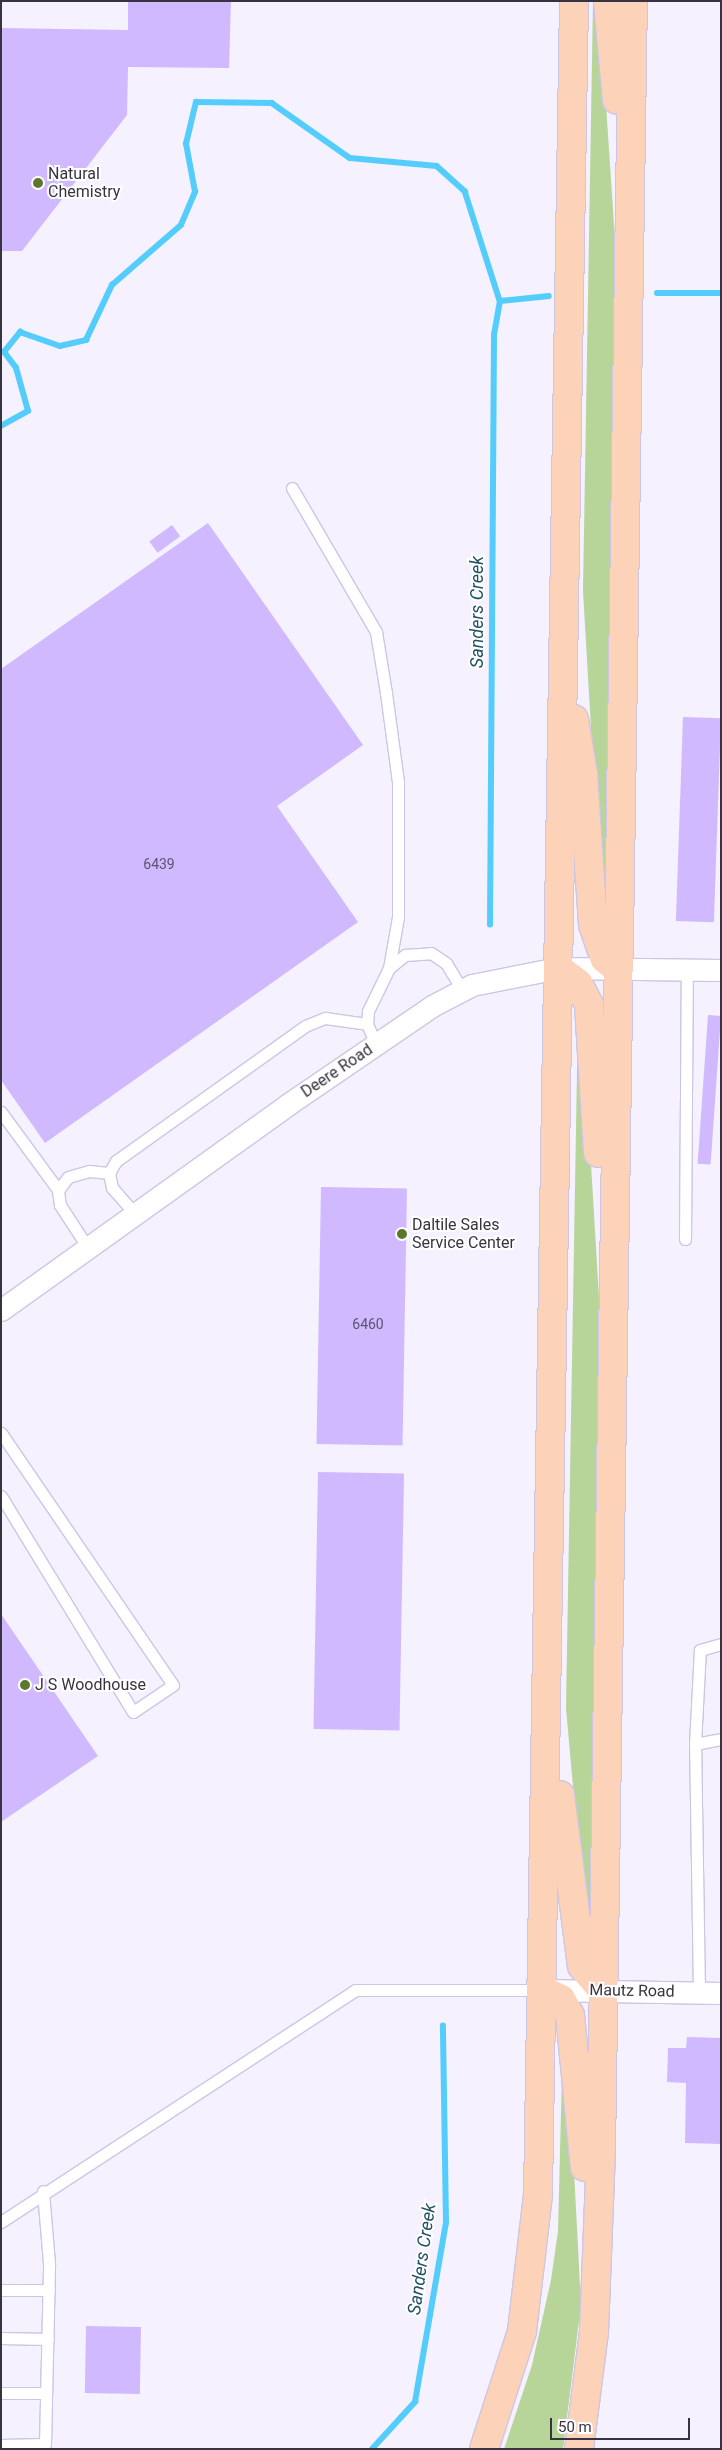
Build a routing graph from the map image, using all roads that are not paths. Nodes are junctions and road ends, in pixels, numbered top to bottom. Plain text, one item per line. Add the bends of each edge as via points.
1 (574, 1) edge
2 (608, 1) edge
3 (633, 1) edge
4 (630, 193) junction
5 (292, 488) dead end
6 (562, 644) junction
7 (389, 968) junction
8 (558, 968) junction
9 (617, 969) junction
10 (687, 970) junction
11 (721, 970) edge
12 (462, 990) junction
13 (367, 1024) junction
14 (376, 1044) junction
15 (1, 1112) edge
16 (109, 1173) junction
17 (58, 1190) junction
18 (135, 1214) junction
19 (685, 1238) dead end
20 (88, 1248) junction
21 (613, 1279) junction
22 (1, 1310) edge
23 (1, 1428) edge
24 (1, 1433) edge
25 (1, 1496) edge
26 (721, 1644) edge
27 (547, 1700) junction
28 (721, 1739) edge
29 (695, 1744) junction
30 (543, 1990) junction
31 (603, 1991) junction
32 (699, 1992) junction
33 (721, 1993) edge
34 (43, 2192) junction
35 (1, 2222) edge
36 (596, 2283) junction
37 (1, 2290) edge
38 (48, 2290) junction
39 (1, 2338) edge
40 (48, 2340) junction
41 (1, 2393) edge
42 (46, 2393) junction
43 (1, 2445) edge
44 (484, 2449) edge
45 (578, 2449) edge

1 - 6 main road
2 - 4 main road
3 - 4 main road
4 - 9 main road
5 - 7 lane via 376,632 398,782 398,917
6 - 8 main road
6 - 9 main road via 583,774 593,925 605,959
7 - 12 lane via 404,955 432,953 446,963
7 - 13 lane via 368,1011
8 - 9 street, Deere Road
8 - 12 street, Deere Road via 496,978
8 - 21 main road via 578,982 589,1005 597,1139
8 - 27 main road
9 - 10 street, Deere Road
9 - 21 main road
10 - 11 street, Deere Road
10 - 19 lane
12 - 14 street, Deere Road
13 - 14 lane
13 - 16 lane via 325,1018 305,1026 116,1161
14 - 18 street, Deere Road
15 - 17 lane
16 - 17 lane via 89,1171 68,1177
16 - 18 lane via 112,1188
17 - 20 lane via 60,1205
18 - 20 street, Deere Road
20 - 22 street, Deere Road
21 - 31 main road
23 - 24 lane
24 - 25 lane via 173,1685 133,1712
26 - 29 lane via 700,1650
27 - 30 main road
27 - 31 main road via 582,1966
28 - 29 lane
29 - 32 lane
30 - 31 street, Mautz Road
30 - 34 lane via 356,1990
30 - 36 main road via 561,1999 570,2015
30 - 44 main road via 538,2194 528,2294 522,2331
31 - 32 street, Mautz Road
31 - 36 main road
32 - 33 street, Mautz Road
34 - 35 lane
34 - 38 lane
36 - 45 main road
37 - 38 lane
38 - 40 lane
39 - 40 lane
40 - 42 lane
41 - 42 lane
42 - 43 lane via 45,2444

